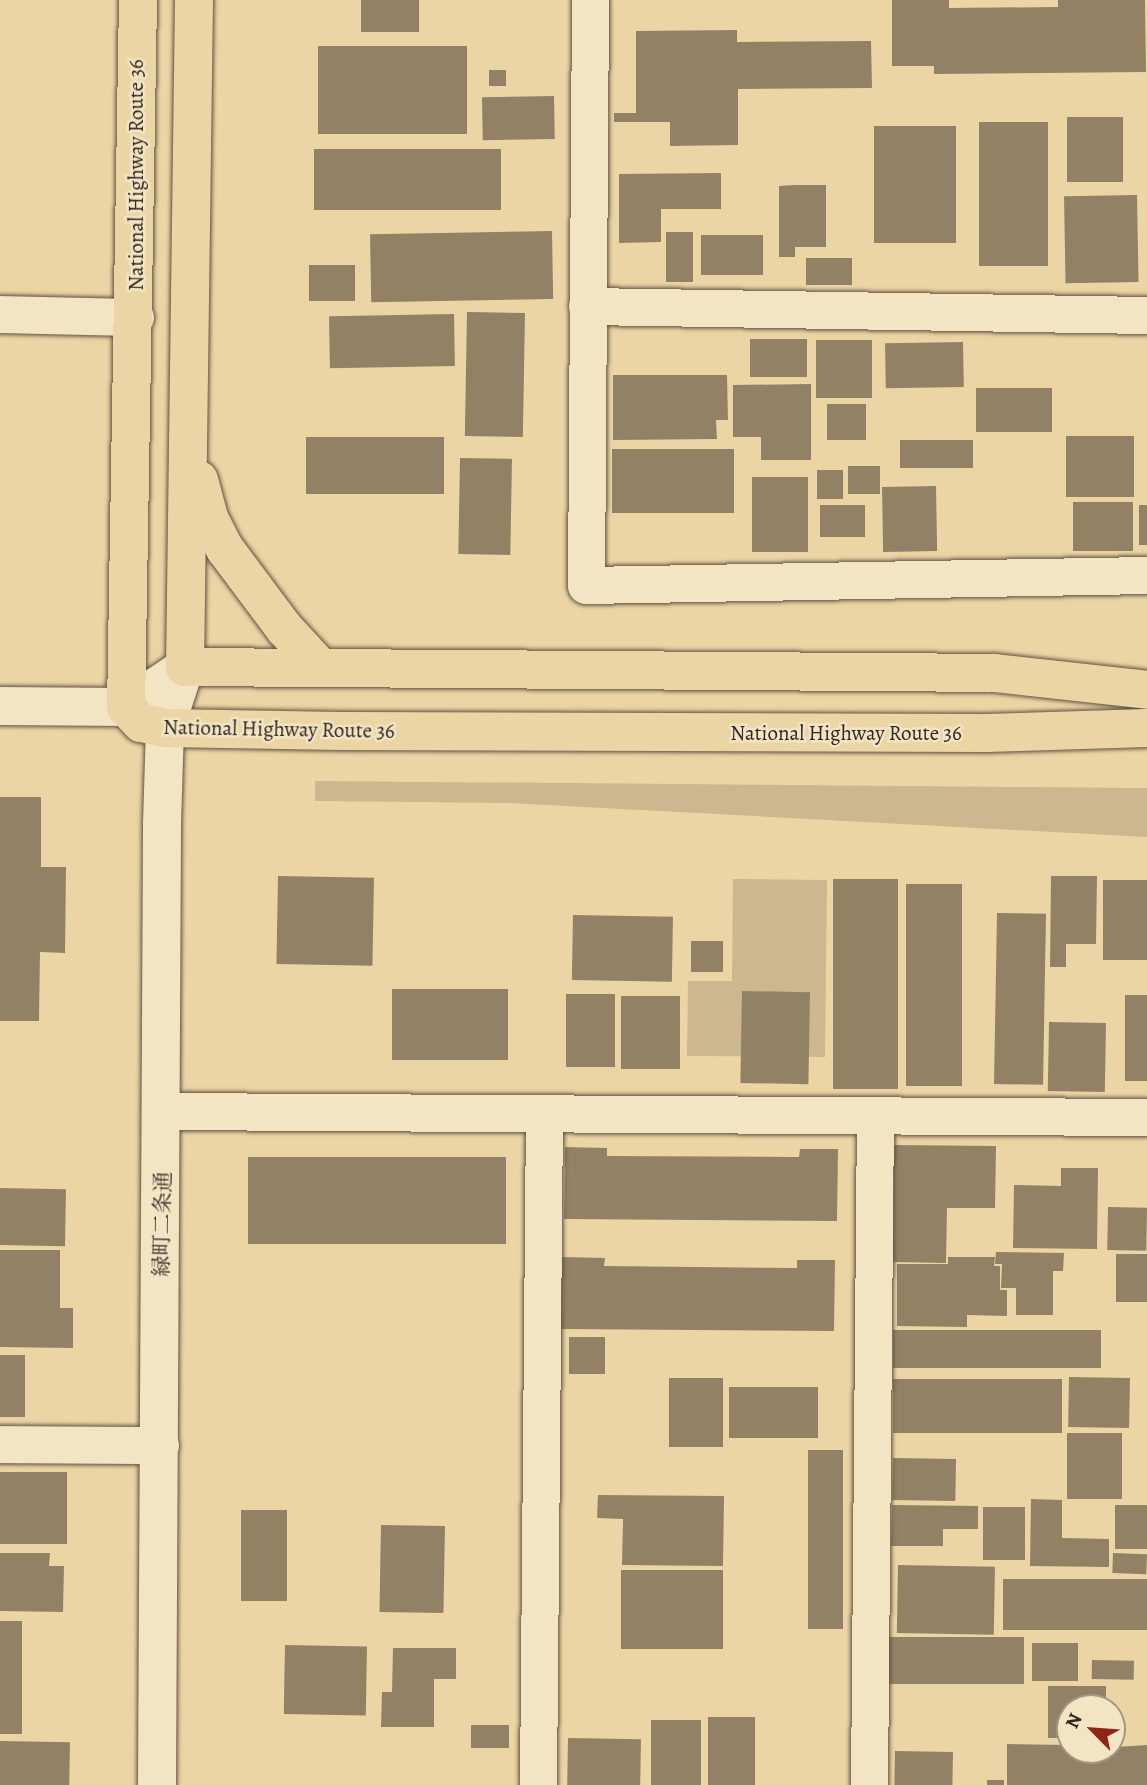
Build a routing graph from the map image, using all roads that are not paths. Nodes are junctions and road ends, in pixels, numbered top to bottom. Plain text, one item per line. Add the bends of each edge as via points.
1 (138, 0) edge
2 (194, 0) edge
3 (590, 0) edge
4 (587, 306) junction
5 (0, 314) edge
6 (1147, 315) edge
7 (135, 317) junction
8 (189, 444) junction
9 (1147, 575) edge
10 (185, 667) junction
11 (320, 667) junction
12 (1147, 690) edge
13 (0, 706) edge
14 (126, 707) junction
15 (165, 728) junction
16 (1147, 728) edge
17 (163, 1111) junction
18 (544, 1114) junction
19 (875, 1115) junction
20 (1147, 1117) edge
21 (0, 1444) edge
22 (160, 1445) junction
23 (157, 1785) edge
24 (538, 1785) edge
25 (869, 1785) edge

1 - 7 highway, National Highway Route 36
2 - 8 highway
3 - 4 street
4 - 6 street
4 - 9 street via 586,585
5 - 7 street
7 - 14 highway, National Highway Route 36
8 - 10 highway
8 - 11 highway via 209,518 225,549 284,628
10 - 11 highway
10 - 14 street
10 - 15 street, 緑町二条通
11 - 12 highway via 994,673
13 - 14 street
14 - 15 highway, National Highway Route 36 via 141,723
15 - 16 highway, National Highway Route 36 via 974,733
15 - 17 street, 緑町二条通
17 - 18 street
17 - 22 street, 緑町二条通
18 - 19 street
18 - 24 street
19 - 20 street
19 - 25 street
21 - 22 street
22 - 23 street, 緑町二条通

